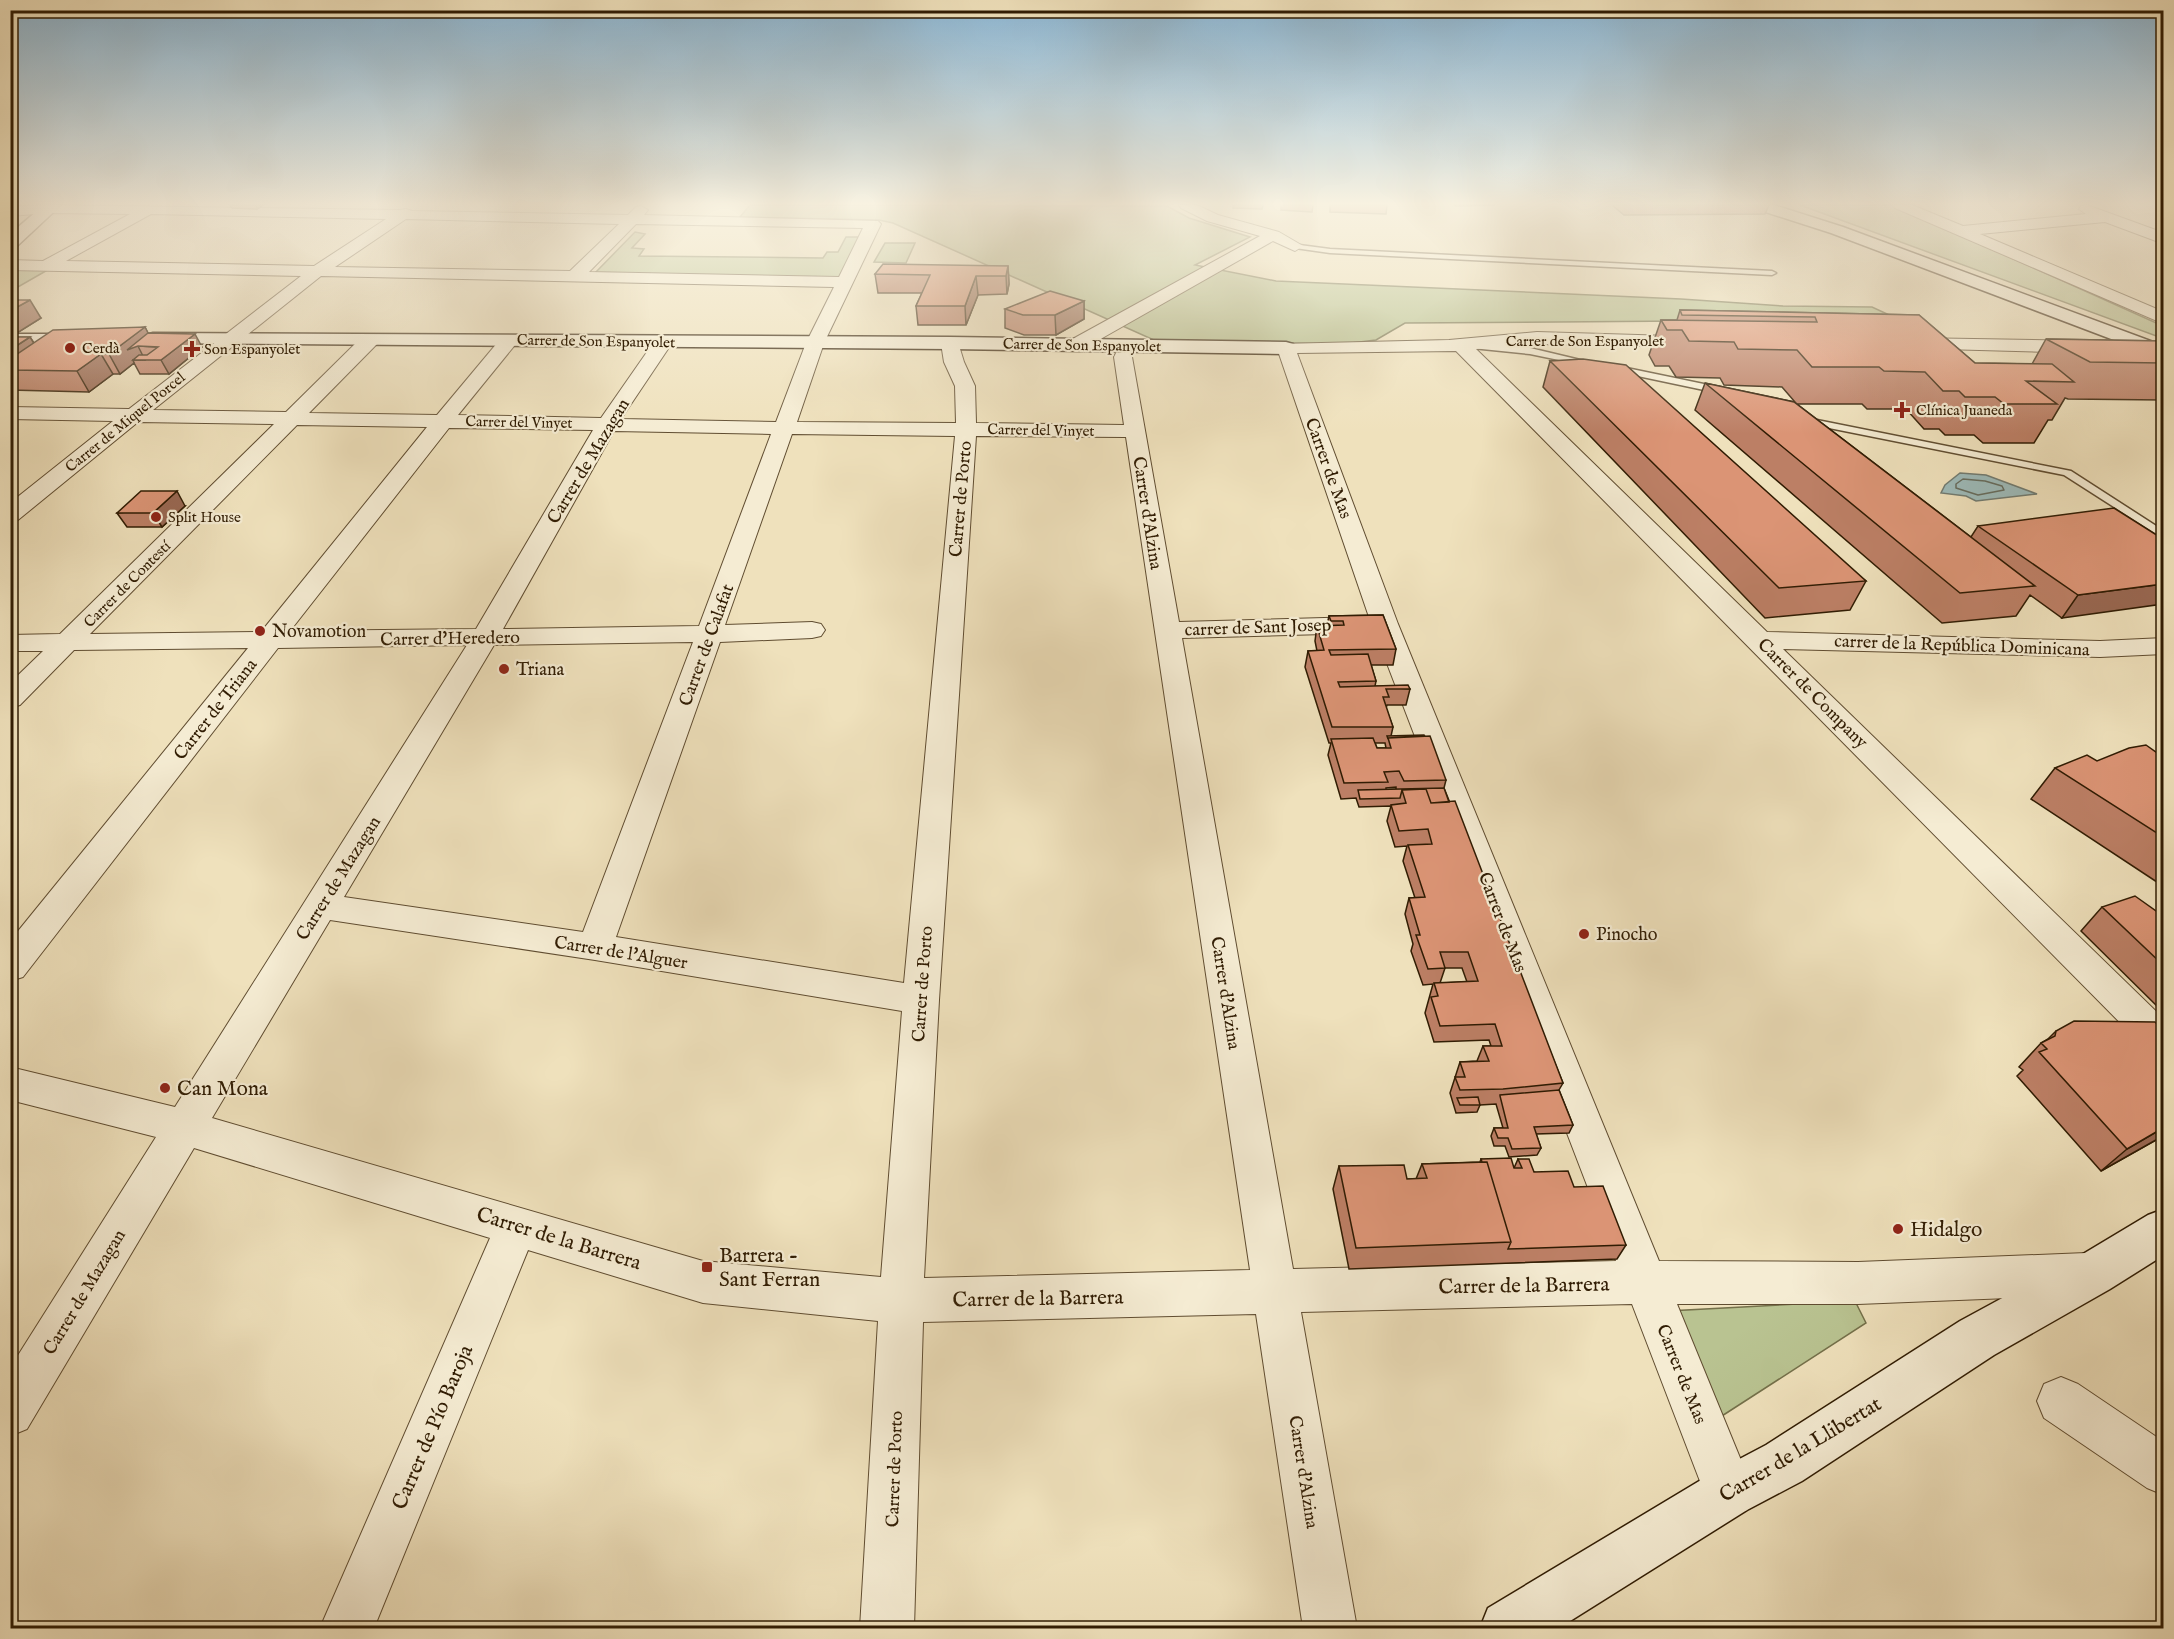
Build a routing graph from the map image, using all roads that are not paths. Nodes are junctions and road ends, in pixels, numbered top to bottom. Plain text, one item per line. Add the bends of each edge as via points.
1 (304, 281) edge
2 (822, 281) edge
3 (1190, 281) edge
4 (1977, 281) edge
5 (2075, 281) edge
6 (845, 282) joint
7 (2163, 319) edge
8 (138, 339) edge
9 (228, 339) junction
10 (10, 340) edge
11 (58, 340) junction
12 (104, 340) edge
13 (370, 340) junction
14 (510, 340) junction
15 (1715, 341) edge
16 (663, 343) junction
17 (815, 343) junction
18 (950, 343) junction
19 (1460, 344) junction
20 (1892, 344) edge
21 (1076, 345) junction
22 (1286, 348) junction
23 (2160, 349) edge
24 (1123, 357) dead end
25 (34, 358) edge
26 (1599, 366) edge
27 (1611, 368) edge
28 (1738, 394) edge
29 (10, 413) edge
30 (132, 415) junction
31 (293, 418) junction
32 (1801, 418) edge
33 (443, 421) junction
34 (608, 423) junction
35 (786, 428) junction
36 (966, 429) junction
37 (1135, 431) junction
38 (10, 515) edge
39 (2163, 536) edge
40 (1385, 624) junction
41 (812, 630) dead end
42 (1167, 630) junction
43 (710, 634) junction
44 (485, 637) junction
45 (269, 640) junction
46 (1760, 640) junction
47 (10, 643) edge
48 (68, 643) junction
49 (2163, 646) edge
50 (10, 699) edge
51 (321, 906) junction
52 (595, 947) junction
53 (10, 967) edge
54 (921, 1000) junction
55 (2163, 1043) edge
56 (10, 1083) edge
57 (184, 1127) junction
58 (517, 1226) junction
59 (2163, 1230) edge
60 (2094, 1273) junction
61 (1645, 1282) junction
62 (1275, 1292) junction
63 (901, 1301) junction
64 (2061, 1401) dead end
65 (10, 1412) edge
66 (2163, 1471) edge
67 (1729, 1492) junction
68 (1529, 1623) edge
69 (347, 1629) edge
70 (887, 1629) edge
71 (1330, 1629) edge

1 - 9 street, Carrer de Miquel Porcel
2 - 6 street
3 - 21 street
4 - 23 street
5 - 7 street
6 - 17 street, Carrer de Calafat
8 - 9 street, Carrer de Son Espanyolet
9 - 13 street, Carrer de Son Espanyolet
9 - 30 street, Carrer de Miquel Porcel
10 - 11 street
11 - 12 street
11 - 25 street
13 - 14 street, Carrer de Son Espanyolet
13 - 31 street, Carrer de Contestí
14 - 16 street, Carrer de Son Espanyolet
14 - 33 street, Carrer de Triana
15 - 19 street, Carrer de Son Espanyolet via 1538,338
16 - 17 street, Carrer de Son Espanyolet
16 - 34 street, Carrer de Mazagan
17 - 18 street, Carrer de Son Espanyolet
17 - 35 street, Carrer de Calafat
18 - 21 street, Carrer de Son Espanyolet
18 - 36 street, Carrer de Porto via 965,386
19 - 22 street, Carrer de Son Espanyolet
19 - 26 lane via 1530,351
19 - 46 street, Carrer de Company
20 - 23 street
21 - 22 street, Carrer de Son Espanyolet
22 - 40 street, Carrer de Mas
24 - 37 street, Carrer d'Alzina
27 - 28 lane
29 - 30 street, Carrer del Vinyet
30 - 31 street, Carrer del Vinyet
30 - 38 street, Carrer de Miquel Porcel
31 - 33 street, Carrer del Vinyet
31 - 48 street, Carrer de Contestí
32 - 39 lane via 2067,473
33 - 34 street, Carrer del Vinyet
33 - 45 street, Carrer de Triana
34 - 35 street, Carrer del Vinyet
34 - 44 street, Carrer de Mazagan
35 - 36 street, Carrer del Vinyet
35 - 43 street, Carrer de Calafat
36 - 37 street, Carrer del Vinyet
36 - 54 street, Carrer de Porto
37 - 42 street, Carrer d'Alzina
40 - 42 street, carrer de Sant Josep
40 - 61 street, Carrer de Mas
41 - 43 street
42 - 62 street, Carrer d'Alzina
43 - 44 street, Carrer d'Heredero
43 - 52 street, Carrer de Calafat
44 - 45 street, Carrer d'Heredero
44 - 51 street, Carrer de Mazagan
45 - 48 street, Carrer d'Heredero
45 - 53 street, Carrer de Triana
46 - 49 street, carrer de la República Dominicana via 2100,649
46 - 55 street, Carrer de Company
47 - 48 street, Carrer d'Heredero
48 - 50 street, Carrer de Contestí
51 - 52 street, Carrer de l'Alguer
51 - 57 street, Carrer de Mazagan
52 - 54 street, Carrer de l'Alguer
54 - 63 street, Carrer de Porto
56 - 57 street, Carrer de la Barrera
57 - 58 street, Carrer de la Barrera
57 - 65 street, Carrer de Mazagan
58 - 63 street, Carrer de la Barrera via 704,1282
58 - 69 street, Carrer de Pío Baroja
59 - 60 street, Carrer de la Llibertat
60 - 61 street, Carrer de la Barrera via 1858,1283
60 - 67 street, Carrer de la Llibertat via 1977,1338 1784,1463
61 - 62 street, Carrer de la Barrera
61 - 67 street, Carrer de Mas
62 - 63 street, Carrer de la Barrera
62 - 71 street, Carrer d'Alzina
63 - 70 street, Carrer de Porto
64 - 66 street
67 - 68 street, Carrer de la Llibertat

